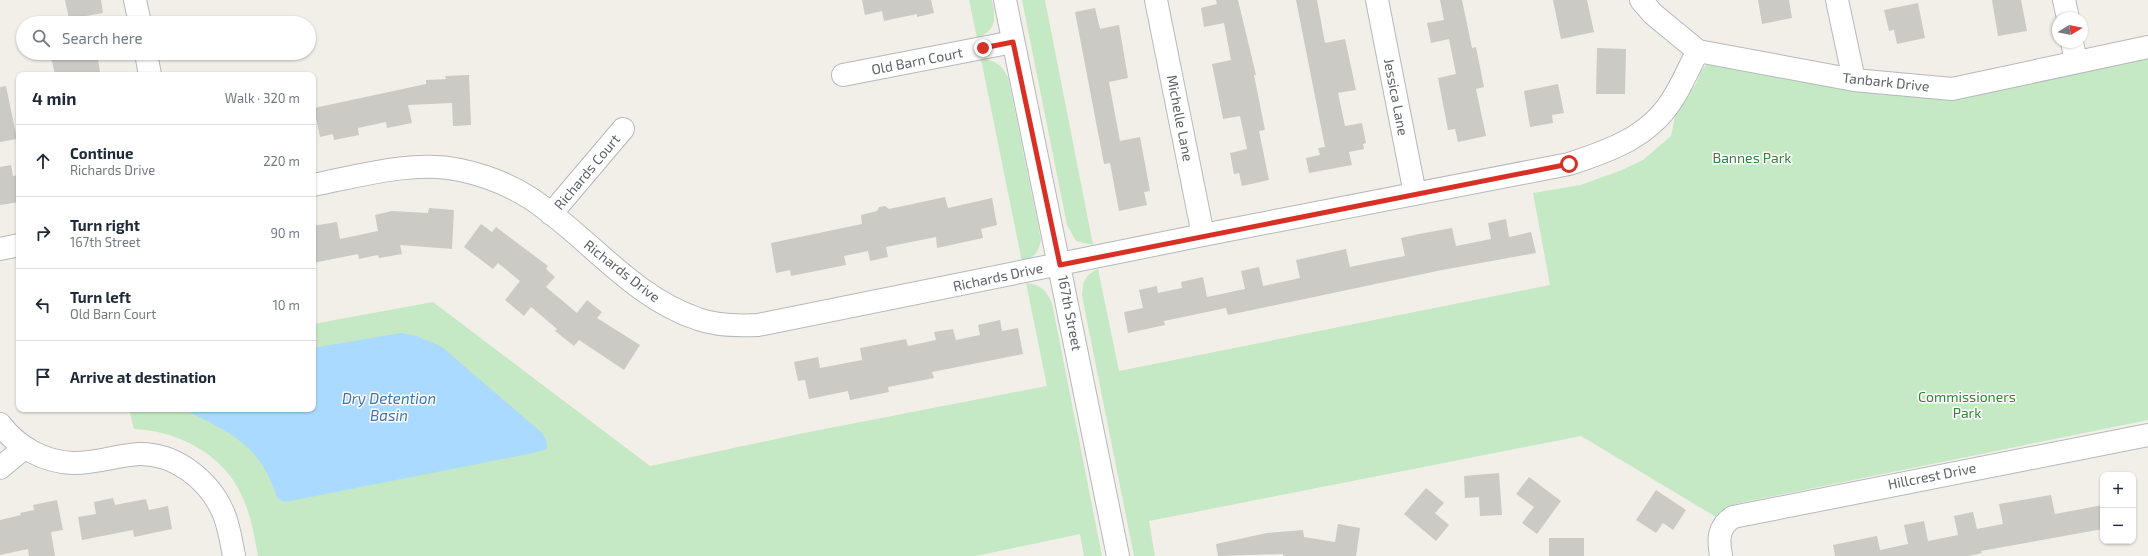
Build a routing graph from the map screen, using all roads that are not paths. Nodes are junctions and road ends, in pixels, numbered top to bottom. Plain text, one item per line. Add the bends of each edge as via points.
1 (135, 0) edge
2 (1005, 0) edge
3 (1156, 0) edge
4 (1378, 0) edge
5 (1641, 0) edge
6 (1837, 0) edge
7 (2064, 0) edge
8 (2067, 12) edge
9 (138, 16) edge
10 (1013, 42) junction
11 (2148, 47) edge
12 (1698, 51) junction
13 (2074, 52) edge
14 (147, 60) edge
15 (149, 72) edge
16 (844, 75) dead end
17 (1854, 80) junction
18 (623, 129) dead end
19 (316, 184) edge
20 (1415, 194) junction
21 (551, 214) junction
22 (1203, 235) junction
23 (16, 246) edge
24 (0, 249) edge
25 (1060, 265) junction
26 (0, 424) edge
27 (2148, 435) edge
28 (24, 448) junction
29 (0, 468) edge
30 (234, 556) edge
31 (1118, 556) edge
32 (1722, 556) edge

1 - 9 street
2 - 10 street, 167th Street
3 - 22 street, Michelle Lane
4 - 20 street, Jessica Lane
5 - 12 street, Tanbark Drive via 1653,14
6 - 17 street
7 - 8 street
10 - 16 street, Old Barn Court
10 - 25 street, 167th Street
11 - 13 street, Tanbark Drive
12 - 17 street, Tanbark Drive
12 - 20 street, Richards Drive via 1671,101 1647,128 1626,143 1569,164
13 - 17 street, Tanbark Drive via 1952,89
14 - 15 street
18 - 21 street, Richards Court
19 - 21 street, Richards Drive via 404,168 458,169 503,183 530,198
20 - 22 street, Richards Drive
21 - 25 street, Richards Drive via 658,301 699,320 719,324 752,325 776,322
22 - 25 street, Richards Drive
23 - 24 street
25 - 31 street, 167th Street
26 - 28 street via 10,438
27 - 32 street, Hillcrest Drive via 1733,517 1721,528 1719,544
28 - 29 street
28 - 30 street via 37,455 74,463 142,454 161,457 178,464 194,475 217,500 225,519

